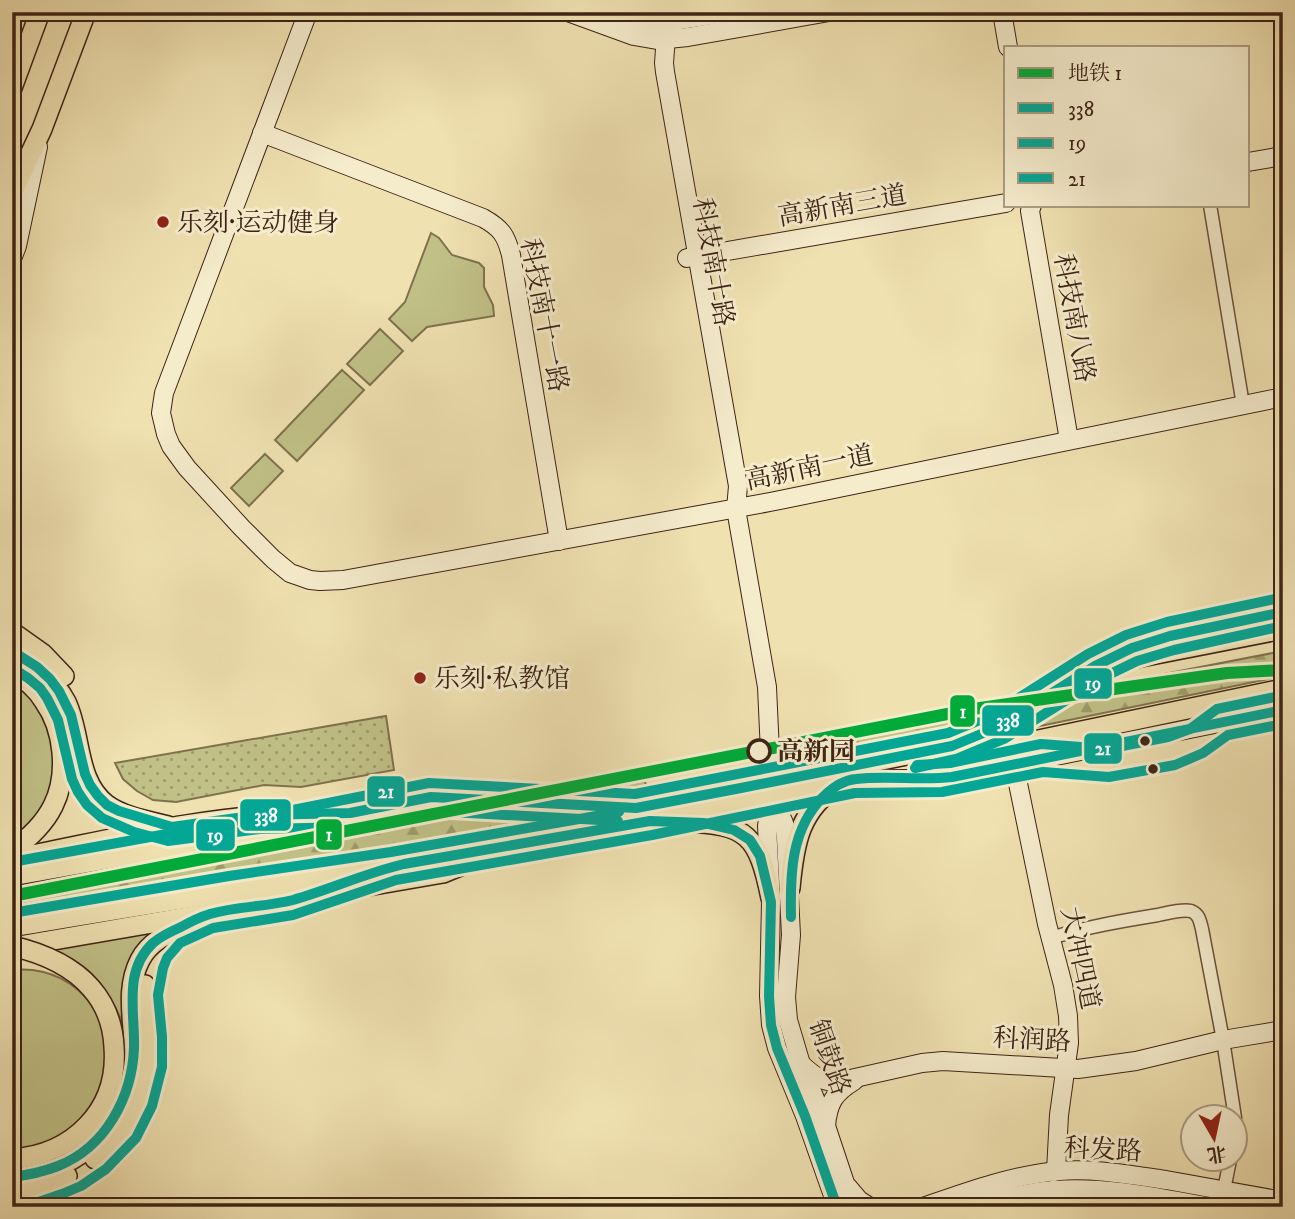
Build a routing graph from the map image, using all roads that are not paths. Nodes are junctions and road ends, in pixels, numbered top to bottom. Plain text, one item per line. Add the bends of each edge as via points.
1 (40, 12) edge
2 (86, 12) edge
3 (307, 12) edge
4 (568, 12) edge
5 (613, 12) edge
6 (731, 12) edge
7 (830, 12) edge
8 (1002, 12) edge
9 (662, 32) junction
10 (1008, 46) edge
11 (12, 88) edge
12 (42, 130) junction
13 (262, 133) junction
14 (1283, 156) edge
15 (1250, 162) edge
16 (12, 193) edge
17 (1004, 203) edge
18 (1032, 206) edge
19 (1210, 206) edge
20 (692, 257) junction
21 (12, 259) edge
22 (1283, 397) edge
23 (1243, 405) junction
24 (1069, 440) junction
25 (736, 509) junction
26 (559, 541) junction
27 (1279, 616) edge
28 (12, 632) edge
29 (12, 651) edge
30 (12, 671) edge
31 (1283, 689) edge
32 (1283, 711) edge
33 (1014, 764) junction
34 (853, 779) junction
35 (772, 789) junction
36 (350, 813) junction
37 (138, 818) junction
38 (650, 821) junction
39 (172, 827) junction
40 (507, 846) junction
41 (12, 850) edge
42 (12, 859) edge
43 (393, 866) junction
44 (12, 876) edge
45 (790, 888) junction
46 (771, 898) junction
47 (290, 901) junction
48 (209, 914) junction
49 (12, 927) edge
50 (171, 932) junction
51 (1051, 937) junction
52 (12, 947) edge
53 (1283, 1030) edge
54 (1223, 1040) junction
55 (801, 1064) junction
56 (1066, 1069) junction
57 (860, 1077) junction
58 (1232, 1104) edge
59 (827, 1126) junction
60 (12, 1159) edge
61 (1056, 1171) junction
62 (1227, 1174) edge
63 (12, 1177) edge
64 (838, 1185) junction
65 (1224, 1190) junction
66 (12, 1196) edge
67 (1052, 1198) edge
68 (1283, 1201) edge
69 (831, 1207) edge
70 (837, 1207) edge
71 (853, 1207) edge
72 (870, 1207) edge
73 (923, 1207) edge
74 (975, 1207) edge
75 (1211, 1207) edge

1 - 11 main road
2 - 12 main road
3 - 13 street, 高新南一道
4 - 9 street via 634,36
5 - 9 street
6 - 9 street
7 - 9 street
8 - 10 street
9 - 20 street, 科技南十路
12 - 16 main road
12 - 21 street
13 - 26 street, 科技南十一路 via 482,218 502,232 511,255
13 - 26 street, 高新南一道 via 164,393 163,423 178,457 273,559 290,573 310,580 343,580
14 - 15 street
17 - 20 street, 高新南三道
18 - 24 street, 科技南八路
19 - 23 street
20 - 25 street, 科技南十路 via 738,486
22 - 23 street, 高新南一道
23 - 24 street, 高新南一道
24 - 25 street, 高新南一道
25 - 26 street, 高新南一道
25 - 35 street, 科技南十路 via 767,687
27 - 35 main road via 1095,666 998,727 952,746
28 - 37 main road via 43,654 71,687 87,721 96,768 105,788
29 - 37 main road via 37,667 60,691 90,785 107,805
30 - 41 main road via 37,691 53,715 62,765 53,806 32,834
31 - 34 main road
32 - 33 street
33 - 34 street via 941,778
33 - 51 street, 大冲四道
34 - 35 main road
34 - 45 main road via 830,790 806,818 793,855
35 - 36 main road via 636,808 431,797
35 - 38 main road
35 - 45 street, 铜鼓路 via 784,823
35 - 46 street, 铜鼓路 via 767,826
36 - 39 main road via 249,816
36 - 44 main road
37 - 39 main road
38 - 40 main road
38 - 46 main road via 704,823 745,835 760,856
39 - 42 main road
40 - 43 main road
40 - 47 main road via 443,873
43 - 47 main road
43 - 49 main road
45 - 55 street, 铜鼓路 via 786,1007
46 - 64 street, 铜鼓路 via 771,1025
47 - 48 main road
48 - 50 main road
48 - 52 main road
50 - 63 main road via 140,960 132,983 131,1077 108,1127 93,1145 61,1166
50 - 66 main road via 155,950 145,980 148,1065 130,1122 85,1166 58,1181
51 - 54 street via 1105,923 1195,913
51 - 56 street, 大冲四道 via 1067,1001
52 - 60 main road, bridge via 63,965 91,988 109,1018 115,1053 105,1101 88,1125 60,1147
53 - 54 street, 科润路
54 - 56 street, 科润路 via 1126,1062
54 - 58 street
55 - 57 street, 科润路 via 823,1080
55 - 59 street, 铜鼓路
56 - 57 street, 科润路 via 943,1061
56 - 61 street, 大冲四道
57 - 59 street via 834,1097
59 - 64 street, 铜鼓路
61 - 65 street, 科发路 via 1118,1173
61 - 67 street, 大冲四道
61 - 73 street, 科发路
62 - 65 street
64 - 69 street
64 - 70 street, 铜鼓路
64 - 71 street, 铜鼓路
64 - 72 street
65 - 68 street, 科发路
67 - 74 street, 科发路 via 1012,1197
67 - 75 street, 科发路 via 1107,1191

